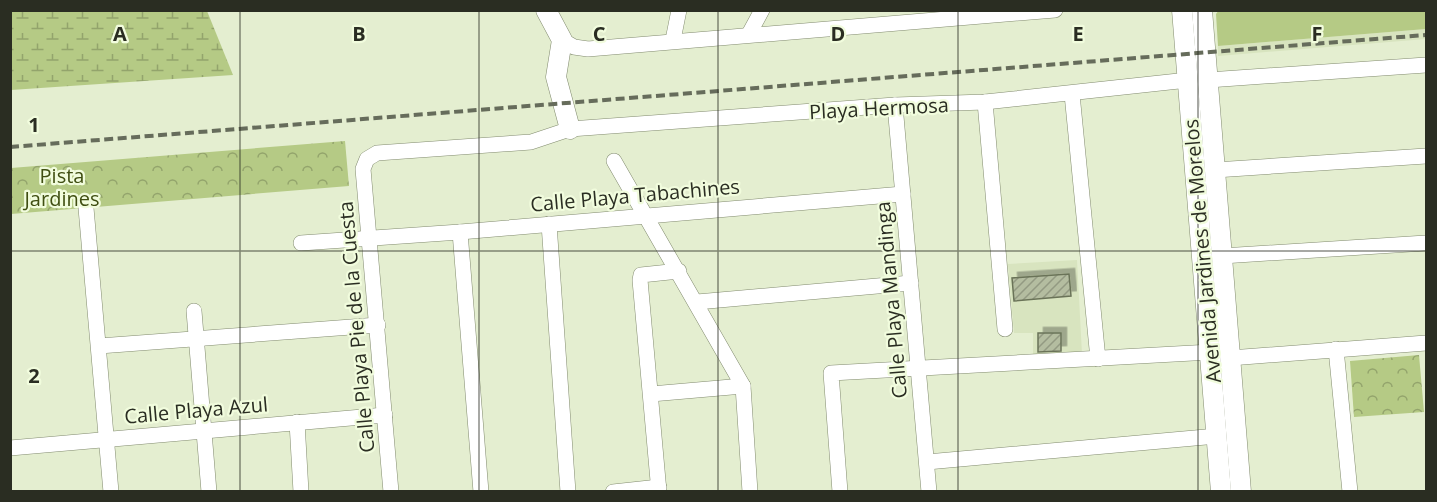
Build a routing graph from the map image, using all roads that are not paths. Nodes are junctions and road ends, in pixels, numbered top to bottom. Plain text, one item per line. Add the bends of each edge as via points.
1 (546, 10) edge
2 (679, 10) edge
3 (762, 10) edge
4 (1055, 10) edge
5 (1182, 10) edge
6 (1202, 10) edge
7 (749, 34) junction
8 (562, 40) junction
9 (674, 40) junction
10 (1426, 65) edge
11 (1188, 80) junction
12 (1208, 80) junction
13 (1072, 94) junction
14 (985, 102) junction
15 (895, 105) junction
16 (570, 129) junction
17 (1426, 156) edge
18 (367, 159) joint
19 (614, 161) dead end
20 (1215, 170) junction
21 (903, 194) junction
22 (86, 208) dead end
23 (646, 214) junction
24 (549, 224) junction
25 (460, 232) junction
26 (370, 238) junction
27 (301, 243) dead end
28 (1426, 243) edge
29 (1222, 256) junction
30 (679, 271) junction
31 (911, 283) junction
32 (697, 302) junction
33 (1217, 307) junction
34 (194, 311) dead end
35 (378, 325) junction
36 (1005, 329) dead end
37 (196, 338) junction
38 (1426, 343) edge
39 (99, 346) junction
40 (1336, 349) junction
41 (1210, 352) junction
42 (1230, 358) junction
43 (1098, 359) junction
44 (916, 367) junction
45 (743, 386) junction
46 (651, 394) junction
47 (386, 415) junction
48 (297, 422) junction
49 (204, 429) junction
50 (1217, 436) junction
51 (106, 440) junction
52 (10, 448) edge
53 (927, 462) junction
54 (659, 489) edge
55 (111, 492) edge
56 (209, 492) edge
57 (302, 492) edge
58 (391, 492) edge
59 (481, 492) edge
60 (568, 492) edge
61 (613, 492) edge
62 (750, 492) edge
63 (840, 492) edge
64 (929, 492) edge
65 (1221, 492) edge
66 (1241, 492) edge
67 (1350, 492) edge

1 - 8 main road
2 - 9 street
3 - 7 street
4 - 7 street
5 - 11 main road, Avenida Jardines de Morelos
6 - 12 main road, Avenida Jardines de Morelos
7 - 9 street
8 - 9 street via 574,47 588,48
8 - 16 main road via 556,77
10 - 12 street
11 - 13 street, Playa Hermosa
11 - 33 main road, Avenida Jardines de Morelos
12 - 20 main road, Avenida Jardines de Morelos
13 - 14 street, Playa Hermosa
13 - 43 street
14 - 15 street, Playa Hermosa
14 - 36 street
15 - 16 street, Playa Hermosa
15 - 21 street, Calle Playa Mandinga
16 - 18 street, Playa Hermosa via 531,142 377,153
17 - 20 street
18 - 26 street, Calle Playa Pie de la Cuesta via 363,168
19 - 23 street
20 - 29 main road, Avenida Jardines de Morelos
21 - 23 street, Calle Playa Tabachines
21 - 31 street, Calle Playa Mandinga
22 - 39 street
23 - 24 street, Calle Playa Tabachines
23 - 30 street
24 - 25 street, Calle Playa Tabachines
24 - 60 street
25 - 26 street, Calle Playa Tabachines
25 - 59 street
26 - 27 street, Calle Playa Tabachines
26 - 35 street, Calle Playa Pie de la Cuesta
28 - 29 street
29 - 33 main road, Avenida Jardines de Morelos
30 - 32 street
30 - 46 street via 641,275
31 - 32 street
31 - 44 street, Calle Playa Mandinga
32 - 45 street
33 - 41 main road, Avenida Jardines de Morelos
33 - 42 main road, Avenida Jardines de Morelos
34 - 37 street
35 - 37 street
35 - 47 street, Calle Playa Pie de la Cuesta
37 - 39 street
37 - 49 street
38 - 40 street
39 - 51 street
40 - 42 street
40 - 67 street
41 - 43 street
41 - 50 main road, Avenida Jardines de Morelos
42 - 66 main road, Avenida Jardines de Morelos
43 - 44 street
44 - 53 street, Calle Playa Mandinga
44 - 63 street via 831,373
45 - 46 street
45 - 62 street
46 - 54 street
47 - 48 street, Calle Playa Azul
47 - 58 street, Calle Playa Pie de la Cuesta
48 - 49 street, Calle Playa Azul
48 - 57 street
49 - 51 street, Calle Playa Azul
49 - 56 street
50 - 53 street
50 - 65 main road, Avenida Jardines de Morelos
51 - 52 street, Calle Playa Azul
51 - 55 street
53 - 64 street, Calle Playa Mandinga
54 - 61 street

